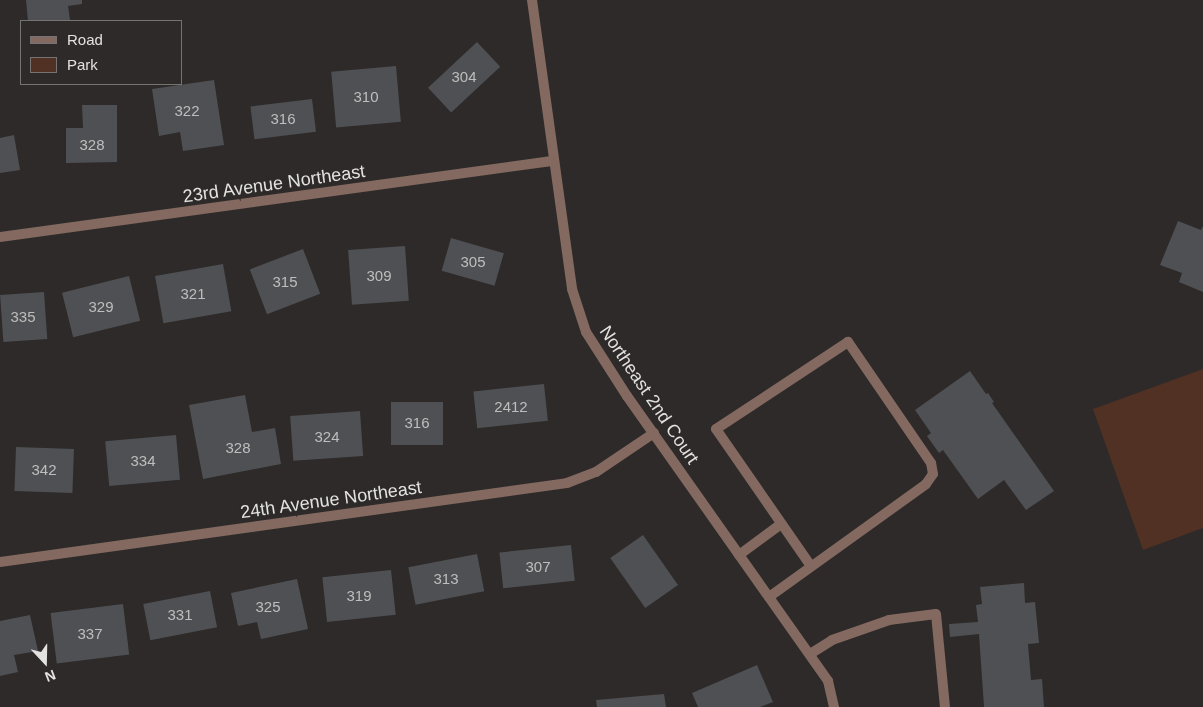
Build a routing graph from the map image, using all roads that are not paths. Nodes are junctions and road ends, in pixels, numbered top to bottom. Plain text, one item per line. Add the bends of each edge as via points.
1 (532, 0) edge
2 (552, 161) junction
3 (0, 237) edge
4 (654, 433) junction
5 (781, 524) junction
6 (739, 555) junction
7 (0, 562) edge
8 (810, 565) junction
9 (769, 597) junction
10 (810, 654) junction
11 (834, 707) edge
12 (945, 707) edge

1 - 2 street, Northeast 2nd Court
2 - 3 street, 23rd Avenue Northeast
2 - 4 street, Northeast 2nd Court via 572,289 586,332
4 - 6 street, Northeast 2nd Court
4 - 7 street, 24th Avenue Northeast via 604,467 567,483
5 - 6 street
5 - 8 street
5 - 8 street via 716,429 848,342 931,463 933,474 926,484
6 - 9 street, Northeast 2nd Court
8 - 9 street
9 - 10 street, Northeast 2nd Court
10 - 11 street, Northeast 2nd Court via 828,681
10 - 12 street via 832,640 889,620 936,614

